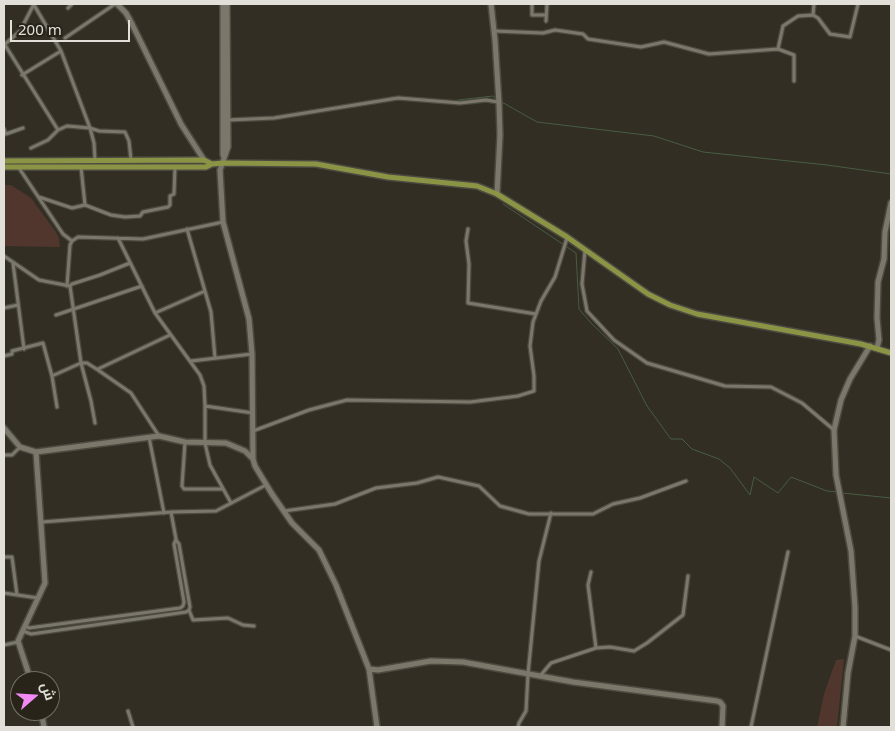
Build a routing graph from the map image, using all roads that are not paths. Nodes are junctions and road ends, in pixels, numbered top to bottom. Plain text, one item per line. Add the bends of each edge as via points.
1 (34, 4) edge
2 (72, 4) edge
3 (116, 4) edge
4 (223, 4) edge
5 (227, 4) edge
6 (491, 4) edge
7 (532, 4) edge
8 (546, 4) edge
9 (814, 4) edge
10 (858, 4) edge
11 (68, 8) dead end
12 (546, 15) junction
13 (813, 15) junction
14 (546, 21) dead end
15 (494, 31) junction
16 (65, 38) dead end
17 (4, 46) edge
18 (778, 49) junction
19 (61, 51) junction
20 (22, 75) junction
21 (794, 82) dead end
22 (499, 102) junction
23 (228, 120) junction
24 (23, 128) dead end
25 (90, 128) junction
26 (4, 129) edge
27 (58, 130) junction
28 (31, 148) dead end
29 (95, 160) junction
30 (131, 160) junction
31 (204, 160) junction
32 (4, 161) edge
33 (223, 163) junction
34 (212, 164) junction
35 (4, 167) edge
36 (18, 167) junction
37 (81, 167) junction
38 (175, 167) junction
39 (497, 194) junction
40 (39, 197) junction
41 (891, 203) edge
42 (85, 205) junction
43 (222, 222) junction
44 (188, 229) junction
45 (468, 229) dead end
46 (567, 237) junction
47 (118, 238) junction
48 (72, 241) junction
49 (585, 250) junction
50 (4, 256) edge
51 (12, 262) junction
52 (130, 262) junction
53 (68, 286) junction
54 (142, 286) junction
55 (205, 291) junction
56 (18, 305) junction
57 (4, 308) edge
58 (74, 310) junction
59 (155, 313) junction
60 (536, 314) junction
61 (56, 315) dead end
62 (170, 335) junction
63 (870, 346) junction
64 (877, 348) junction
65 (24, 349) junction
66 (891, 353) edge
67 (252, 354) junction
68 (4, 356) edge
69 (215, 358) junction
70 (191, 361) junction
71 (81, 363) junction
72 (98, 370) junction
73 (52, 376) junction
74 (205, 406) junction
75 (57, 407) dead end
76 (253, 413) junction
77 (95, 422) dead end
78 (4, 428) edge
79 (834, 430) junction
80 (253, 431) junction
81 (159, 436) junction
82 (149, 437) junction
83 (185, 442) junction
84 (205, 443) junction
85 (20, 447) junction
86 (36, 452) junction
87 (4, 456) edge
88 (253, 460) junction
89 (686, 481) dead end
90 (266, 484) junction
91 (224, 489) junction
92 (231, 503) junction
93 (283, 511) junction
94 (171, 512) junction
95 (164, 513) junction
96 (551, 513) junction
97 (42, 522) junction
98 (176, 539) junction
99 (788, 552) dead end
100 (4, 557) edge
101 (592, 572) dead end
102 (688, 576) dead end
103 (4, 593) edge
104 (17, 595) junction
105 (39, 598) junction
106 (189, 610) junction
107 (254, 626) dead end
108 (25, 629) junction
109 (855, 636) junction
110 (18, 641) junction
111 (4, 644) edge
112 (596, 648) junction
113 (891, 650) edge
114 (369, 669) junction
115 (28, 671) edge
116 (528, 674) junction
117 (539, 676) junction
118 (128, 711) dead end
119 (132, 727) edge
120 (377, 727) edge
121 (518, 727) edge
122 (722, 727) edge
123 (750, 727) edge
124 (843, 727) edge

1 - 17 street via 20,31
1 - 19 street
2 - 11 street
3 - 16 street
3 - 31 main road via 126,13 177,116
4 - 33 main road
5 - 23 main road
6 - 15 main road
7 - 12 street via 532,15
8 - 12 street
9 - 13 street
10 - 13 street via 850,37 830,34
12 - 14 street
13 - 18 street via 798,16 783,26
15 - 18 street via 543,33 556,30 583,34 588,39 641,46 664,42 709,54
15 - 22 main road
17 - 20 street
18 - 21 street via 794,55
19 - 20 street
19 - 25 street
20 - 27 street
22 - 23 street via 460,103 398,98 274,118
22 - 39 main road
23 - 33 main road via 228,146
24 - 26 street via 6,134
25 - 27 street via 68,126
25 - 29 street
25 - 30 street via 125,132
27 - 28 street via 48,140
29 - 30 main road
29 - 32 main road
30 - 31 main road
31 - 34 main road
33 - 34 main road
33 - 39 main road via 316,164 388,177 477,186
33 - 43 main road via 220,170
34 - 38 main road via 206,167
35 - 36 main road
36 - 37 main road
36 - 40 street
37 - 38 main road
37 - 42 street
38 - 42 street via 174,194 170,196 168,207 125,217
39 - 46 main road
40 - 42 street via 72,208
40 - 48 street via 63,234
41 - 64 main road via 878,282
43 - 44 street
43 - 67 main road via 249,319
44 - 47 street via 143,238
44 - 55 street
45 - 60 street via 468,303
46 - 49 main road
46 - 60 street via 555,277
47 - 48 street via 78,237
47 - 52 street
48 - 53 street
49 - 63 main road via 648,294 670,305 697,314
49 - 79 street via 582,284 587,311 614,340 647,363 724,386 771,387 802,403
50 - 51 street
51 - 53 street via 39,280
51 - 56 street
52 - 53 street
52 - 54 street
53 - 58 street
54 - 58 street
54 - 59 street
55 - 59 street
55 - 69 street via 211,312
56 - 57 street
56 - 65 street
58 - 61 street
58 - 71 street
59 - 62 street
60 - 80 street via 530,346 534,390 518,396 470,402 347,400
62 - 70 street
62 - 72 street
63 - 64 main road
63 - 79 main road via 850,379
64 - 66 main road
65 - 68 street
65 - 73 street via 43,343
67 - 69 street
67 - 76 main road
69 - 70 street
70 - 74 street via 204,386
71 - 72 street
71 - 73 street
71 - 77 street
72 - 81 street via 131,393
73 - 75 street
74 - 76 street
74 - 84 street
76 - 80 main road
78 - 85 main road
79 - 109 main road via 836,475 852,560
80 - 88 main road
81 - 82 main road
81 - 83 main road
82 - 86 main road
82 - 95 street
83 - 84 main road
83 - 91 street via 184,489
84 - 88 main road via 226,443 245,451
84 - 91 street via 210,465
85 - 86 main road
85 - 87 street via 12,455
86 - 97 main road
88 - 90 main road
89 - 96 street via 613,504 593,514
90 - 92 street
90 - 93 main road
91 - 92 street
92 - 94 street via 216,511
93 - 96 street via 336,504 376,488 438,477 480,486 500,506 529,514
93 - 114 main road via 319,550 336,584
94 - 95 street
94 - 98 street
95 - 97 street
96 - 116 street via 539,561
97 - 105 main road via 45,583
98 - 106 street
98 - 108 street via 174,544 184,602 180,608
99 - 123 street
100 - 104 street via 12,557
101 - 112 street via 588,585
102 - 112 street via 684,615 679,620 634,651
103 - 104 street
104 - 105 street
105 - 108 main road
106 - 107 street via 192,620 228,618
106 - 108 street via 31,634
108 - 110 main road
109 - 113 street
109 - 124 main road
110 - 111 street
110 - 115 main road
112 - 117 street via 551,663
114 - 116 main road via 446,661
114 - 120 main road
116 - 117 main road
116 - 121 street via 526,711
117 - 122 main road via 717,701 723,706
118 - 119 street

